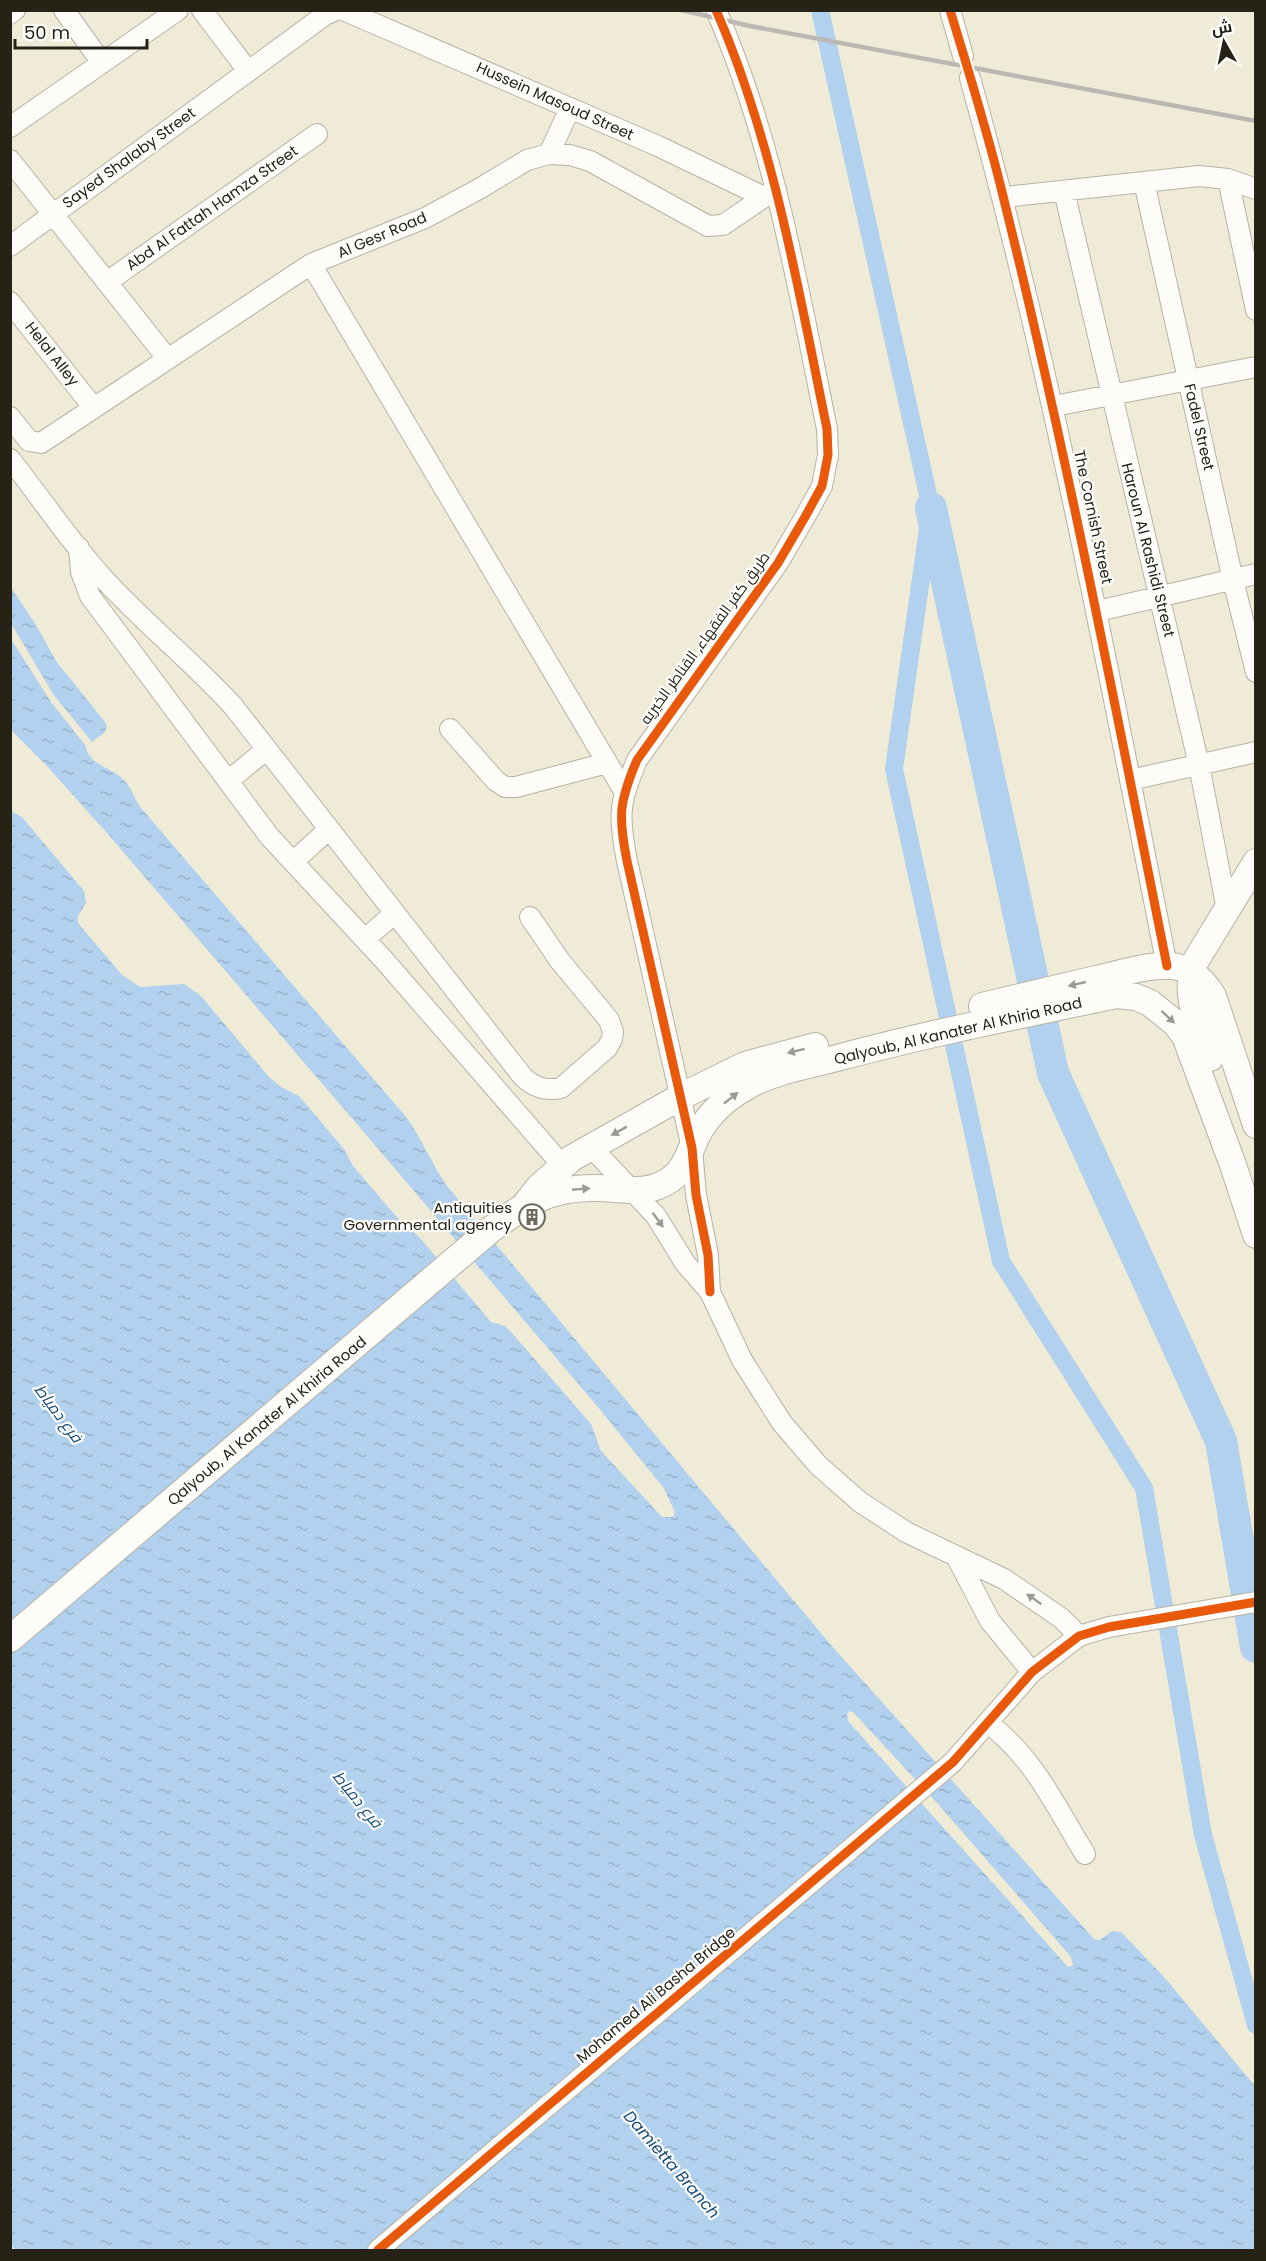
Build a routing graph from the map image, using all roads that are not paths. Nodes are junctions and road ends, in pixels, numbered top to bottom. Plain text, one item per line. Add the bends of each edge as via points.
1 (15, 10) edge
2 (64, 10) edge
3 (178, 10) edge
4 (202, 10) edge
5 (336, 10) edge
6 (343, 10) edge
7 (716, 10) edge
8 (950, 10) edge
9 (10, 14) edge
10 (963, 56) dead end
11 (102, 63) junction
12 (248, 71) junction
13 (970, 78) dead end
14 (570, 108) junction
15 (10, 127) edge
16 (317, 134) dead end
17 (549, 154) junction
18 (10, 160) edge
19 (1228, 179) junction
20 (1144, 182) junction
21 (1256, 189) edge
22 (1064, 191) junction
23 (770, 193) junction
24 (1004, 197) junction
25 (53, 214) junction
26 (10, 246) edge
27 (311, 264) junction
28 (107, 282) junction
29 (10, 302) edge
30 (1256, 310) edge
31 (167, 358) junction
32 (1256, 367) edge
33 (1188, 380) junction
34 (1110, 395) junction
35 (1054, 406) junction
36 (93, 407) junction
37 (10, 417) edge
38 (10, 459) edge
39 (79, 548) junction
40 (1256, 574) edge
41 (1233, 580) junction
42 (1160, 597) junction
43 (1098, 611) junction
44 (1256, 672) edge
45 (450, 729) dead end
46 (267, 749) junction
47 (1256, 752) edge
48 (607, 763) junction
49 (1199, 765) junction
50 (1130, 780) junction
51 (228, 781) junction
52 (624, 791) junction
53 (329, 829) junction
54 (293, 862) junction
55 (1256, 862) edge
56 (1227, 910) junction
57 (395, 913) junction
58 (530, 917) dead end
59 (365, 939) junction
60 (1167, 966) junction
61 (1192, 973) junction
62 (453, 988) junction
63 (427, 1010) junction
64 (895, 1034) junction
65 (1247, 1069) edge
66 (682, 1096) junction
67 (1256, 1125) edge
68 (590, 1146) junction
69 (692, 1148) junction
70 (562, 1165) junction
71 (1233, 1165) junction
72 (631, 1190) junction
73 (525, 1204) junction
74 (1254, 1225) edge
75 (710, 1292) junction
76 (956, 1556) junction
77 (1256, 1602) edge
78 (1078, 1636) junction
79 (10, 1639) edge
80 (1032, 1672) junction
81 (988, 1723) junction
82 (1085, 1854) dead end
83 (378, 2250) edge

1 - 9 street
2 - 11 street
3 - 11 street
4 - 12 street
5 - 12 street
6 - 14 street, Hussein Masoud Street
7 - 23 street, طريق كفر الفقهاء, القناطر الخيريه via 754,107
8 - 10 street
11 - 15 street
12 - 25 street, Sayed Shalaby Street
13 - 24 street, The Cornish Street
14 - 17 street
14 - 23 street, Hussein Masoud Street
16 - 28 street, Abd Al Fattah Hamza Street
17 - 23 street, Al Gesr Road via 590,161 708,226 723,225
17 - 27 street, Al Gesr Road via 527,160 425,218
18 - 25 street
19 - 20 street via 1199,176
19 - 21 street
19 - 30 street
20 - 22 street
20 - 33 street, Fadel Street
22 - 24 street
22 - 34 street, Haroun Al Rashidi Street
23 - 52 street, طريق كفر الفقهاء, القناطر الخيريه via 827,429 828,455 822,486 778,564 637,760
24 - 35 street, The Cornish Street
25 - 26 street, Sayed Shalaby Street
25 - 28 street
27 - 31 street, Al Gesr Road
27 - 48 street
28 - 31 street
29 - 36 street, Helal Alley
31 - 36 street, Al Gesr Road
32 - 33 street
33 - 34 street
33 - 41 street, Fadel Street
34 - 35 street
34 - 42 street, Haroun Al Rashidi Street
35 - 43 street, The Cornish Street
36 - 37 street, Al Gesr Road via 37,443 29,441
38 - 39 street
39 - 46 street via 122,598 209,679
39 - 51 street via 81,572 90,596
40 - 41 street
41 - 42 street
41 - 44 street, Fadel Street
42 - 43 street
42 - 49 street, Haroun Al Rashidi Street
43 - 50 street, The Cornish Street
45 - 48 street via 505,787
46 - 51 street
46 - 53 street
47 - 49 street
48 - 52 street
49 - 50 street
49 - 56 street, Haroun Al Rashidi Street
50 - 60 street, The Cornish Street
51 - 54 street
52 - 66 street, طريق كفر الفقهاء, القناطر الخيريه via 620,814 622,838
53 - 54 street
53 - 57 street
54 - 59 street
55 - 56 main road
56 - 61 main road
57 - 59 street
57 - 62 street
58 - 62 street via 612,1026 610,1044 580,1074 561,1088 545,1089 530,1083
59 - 63 street
60 - 61 main road, Qalyoub, Al Kanater Al Khiria Road
60 -> 64 main road, Qalyoub, Al Kanater Al Khiria Road via 1134,970
61 - 65 main road via 1213,996
61 - 71 main road via 1192,1004 1236,1138
62 - 63 street
63 - 70 street
64 -> 66 main road, Qalyoub, Al Kanater Al Khiria Road via 745,1065
69 -> 64 main road, Qalyoub, Al Kanater Al Khiria Road via 709,1118 746,1087
64 -> 71 main road, Qalyoub, Al Kanater Al Khiria Road via 1116,995 1136,997 1169,1017 1185,1036
65 - 67 main road
66 -> 68 main road, Qalyoub, Al Kanater Al Khiria Road
66 - 69 street, طريق كفر الفقهاء, القناطر الخيريه
68 - 70 main road, Qalyoub, Al Kanater Al Khiria Road
68 - 72 street, طريق كفر الفقهاء, القناطر الخيريه
69 - 72 main road, Qalyoub, Al Kanater Al Khiria Road via 684,1166 669,1180 645,1190
69 - 75 street, طريق كفر الفقهاء, القناطر الخيريه
70 - 73 main road, Qalyoub, Al Kanater Al Khiria Road
71 - 74 main road, Qalyoub, Al Kanater Al Khiria Road
73 -> 72 main road, Qalyoub, Al Kanater Al Khiria Road via 576,1189
72 -> 75 street, طريق كفر الفقهاء, القناطر الخيريه via 656,1216 685,1263
73 - 79 main road, Qalyoub, Al Kanater Al Khiria Road
75 - 76 street, طريق كفر الفقهاء, القناطر الخيريه via 742,1360 782,1423 818,1465 869,1508 906,1532
78 -> 76 street, طريق كفر الفقهاء, القناطر الخيريه via 1061,1618 1004,1579
76 - 80 street via 990,1621
77 - 78 street via 1109,1627
78 - 80 street
80 - 81 street
81 - 82 street via 1026,1758
81 - 83 street, Mohamed Ali Basha Bridge via 953,1762

